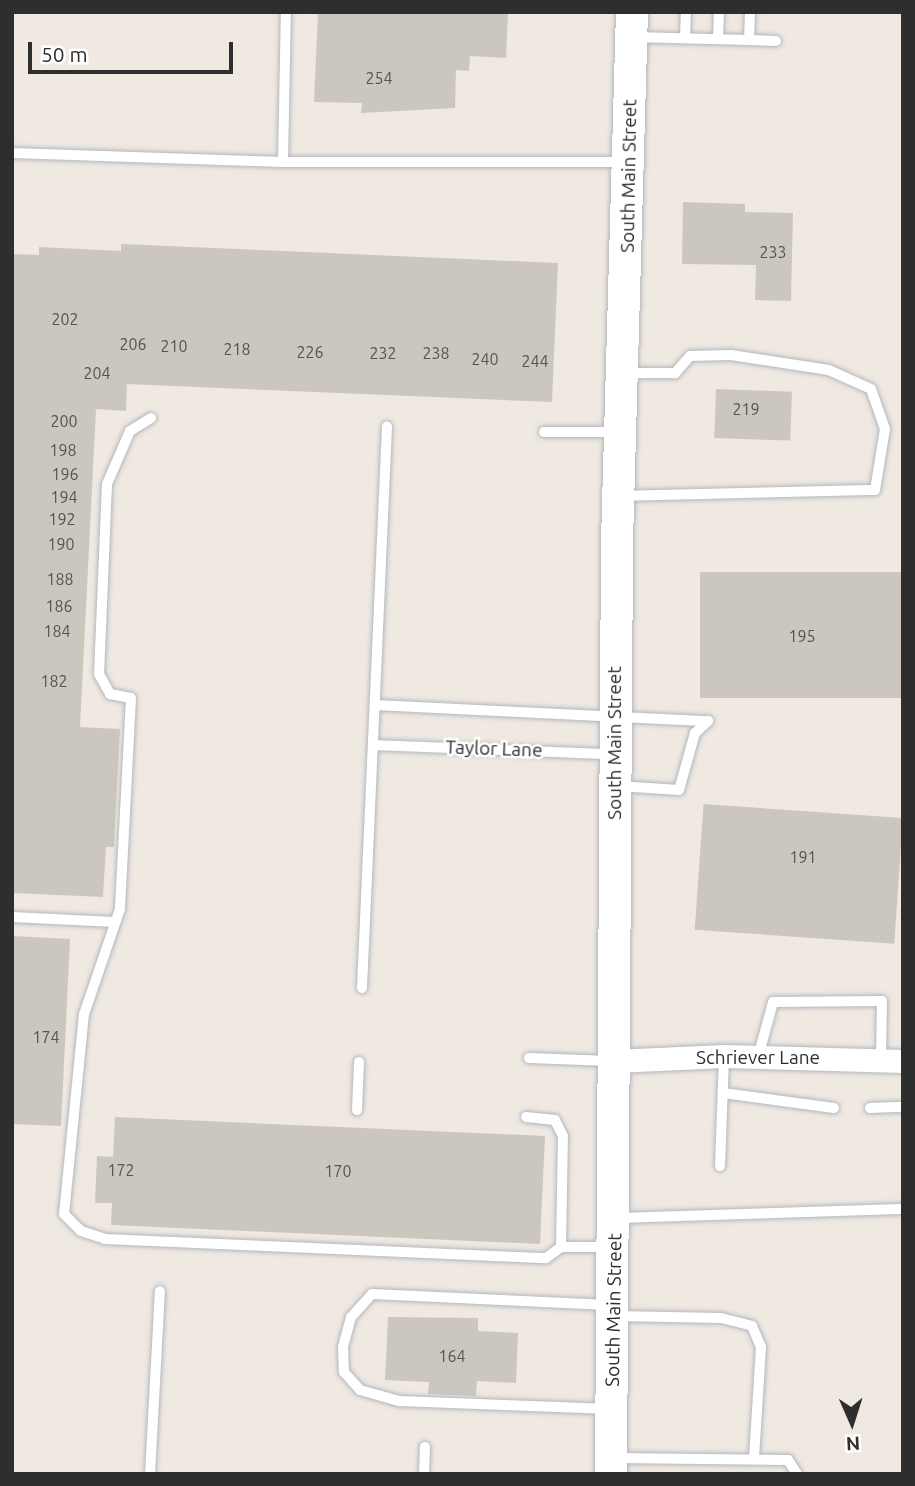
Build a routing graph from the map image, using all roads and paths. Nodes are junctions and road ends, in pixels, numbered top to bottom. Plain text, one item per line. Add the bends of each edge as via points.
1 (286, 12) edge
2 (685, 12) edge
3 (719, 12) edge
4 (750, 12) edge
5 (632, 24) edge
6 (685, 38) junction
7 (718, 39) junction
8 (749, 40) junction
9 (776, 41) dead end
10 (12, 153) edge
11 (283, 162) junction
12 (631, 162) junction
13 (624, 373) junction
14 (151, 418) dead end
15 (387, 427) dead end
16 (544, 432) dead end
17 (621, 432) junction
18 (619, 496) junction
19 (375, 705) junction
20 (615, 716) junction
21 (373, 745) junction
22 (615, 754) junction
23 (615, 786) junction
24 (12, 917) edge
25 (115, 922) junction
26 (362, 988) dead end
27 (724, 1056) junction
28 (758, 1057) junction
29 (529, 1059) dead end
30 (892, 1060) edge
31 (614, 1061) junction
32 (359, 1062) dead end
33 (723, 1093) junction
34 (903, 1107) edge
35 (834, 1108) dead end
36 (870, 1108) dead end
37 (356, 1110) dead end
38 (526, 1117) dead end
39 (720, 1166) dead end
40 (903, 1209) edge
41 (615, 1232) junction
42 (561, 1247) junction
43 (160, 1292) dead end
44 (615, 1311) junction
45 (614, 1409) junction
46 (425, 1447) dead end
47 (754, 1459) junction
48 (612, 1466) edge
49 (150, 1474) edge
50 (424, 1474) edge
51 (797, 1474) edge

1 - 11 lane
2 - 6 lane
3 - 7 lane
4 - 8 lane
5 - 6 lane
5 - 12 street, South Main Street
6 - 7 lane
7 - 8 lane
8 - 9 lane
10 - 11 lane
11 - 12 lane
12 - 13 street, South Main Street
13 - 17 street, South Main Street
13 - 18 lane via 675,373 690,356 730,355 830,370 871,389 884,429 875,490
14 - 25 lane via 130,431 107,484 99,674 110,694 131,698
15 - 19 lane
16 - 17 lane
17 - 18 street, South Main Street
18 - 20 street, South Main Street
19 - 20 lane, Taylor Lane
19 - 21 lane
20 - 22 street, South Main Street
20 - 23 lane, Taylor Lane via 708,721 695,733 679,790
21 - 22 lane, Taylor Lane
21 - 26 lane
22 - 23 street, South Main Street
23 - 31 street, South Main Street
24 - 25 lane
25 - 42 lane via 84,1014 64,1214 81,1231 105,1239 546,1258
27 - 28 street, Schriever Lane
27 - 31 street, Schriever Lane
27 - 33 lane
28 - 30 street, Schriever Lane
28 - 30 lane via 773,1002 883,1001
29 - 31 lane
31 - 41 street, South Main Street
32 - 37 lane
33 - 35 lane
33 - 39 lane
34 - 36 lane
38 - 42 lane via 555,1121 563,1136
40 - 41 lane
41 - 42 lane
41 - 44 street, South Main Street
43 - 49 lane
44 - 45 street, South Main Street
44 - 45 lane via 372,1294 351,1317 343,1347 344,1372 359,1390 399,1401
44 - 47 lane via 721,1318 752,1326 761,1347
45 - 48 street, South Main Street
46 - 50 lane
47 - 48 lane
47 - 51 lane via 788,1460

